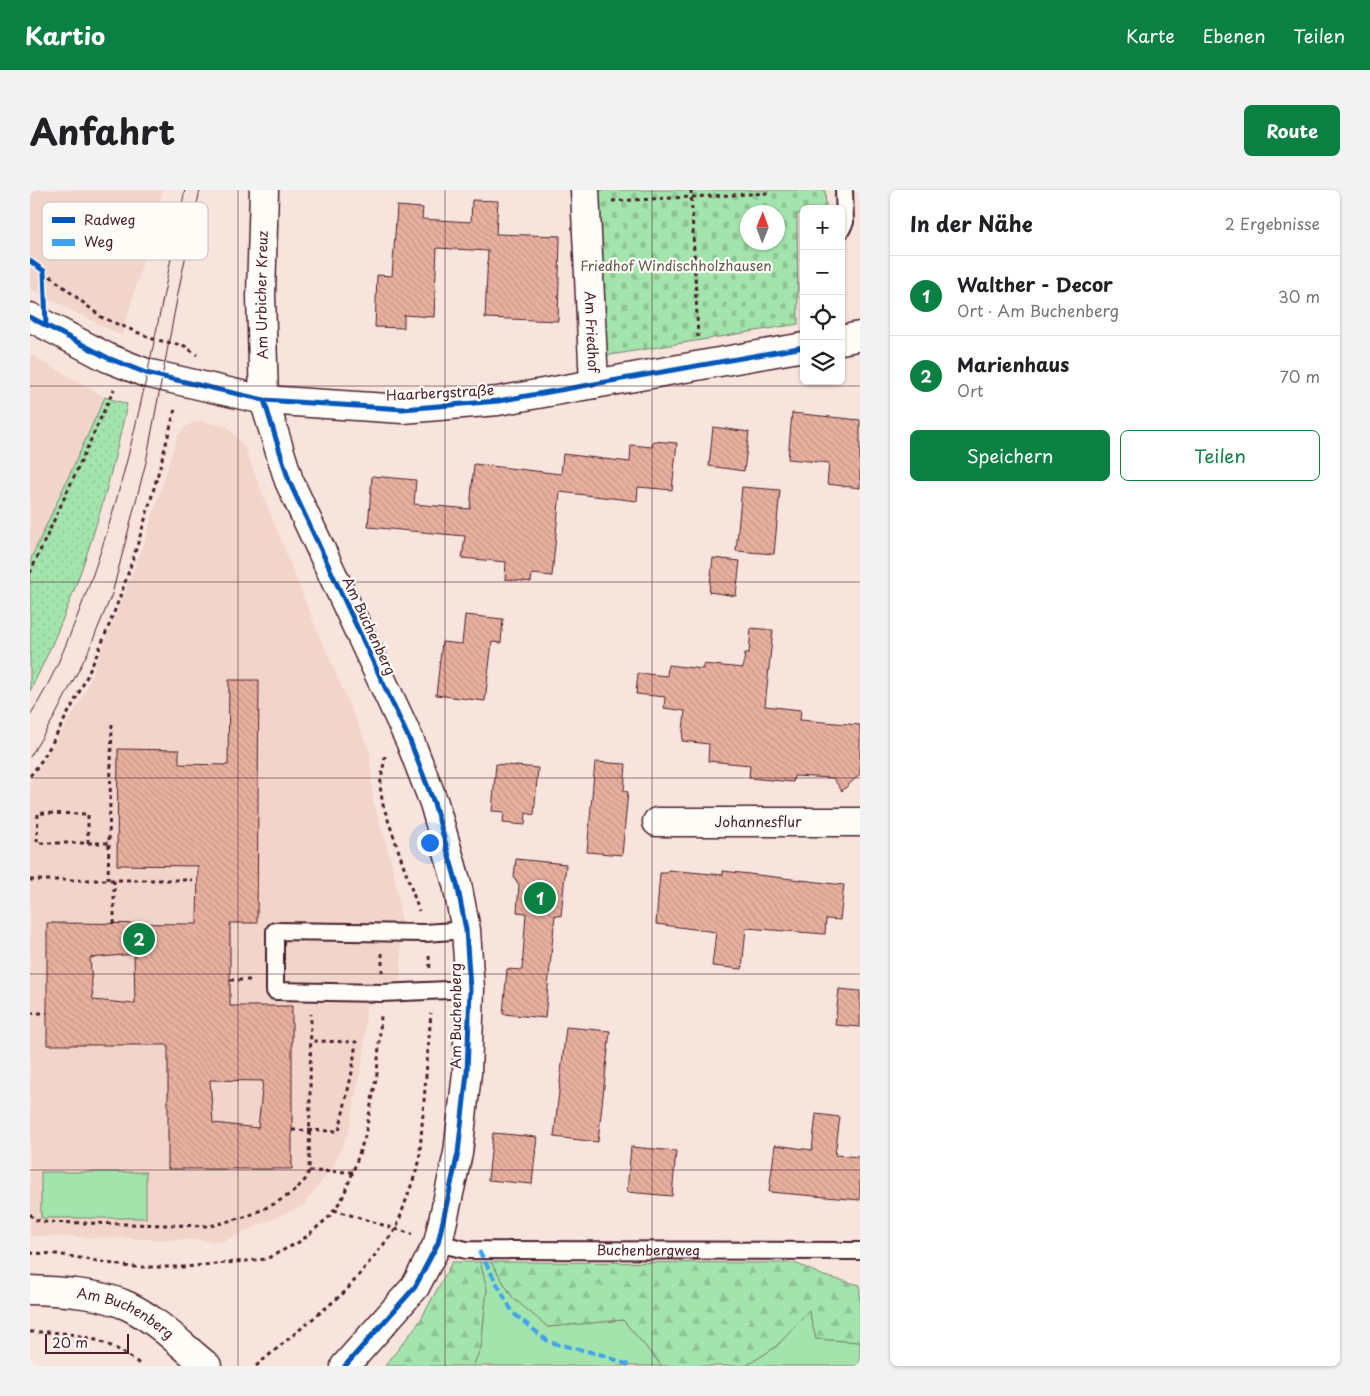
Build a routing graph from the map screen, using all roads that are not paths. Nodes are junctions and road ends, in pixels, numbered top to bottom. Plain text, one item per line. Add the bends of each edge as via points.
1 (264, 190) edge
2 (585, 190) edge
3 (844, 190) edge
4 (844, 205) edge
5 (30, 316) edge
6 (860, 336) edge
7 (845, 339) edge
8 (800, 347) edge
9 (594, 384) junction
10 (264, 400) junction
11 (658, 822) dead end
12 (860, 822) edge
13 (466, 930) junction
14 (470, 989) junction
15 (438, 1243) junction
16 (860, 1251) edge
17 (30, 1290) edge
18 (207, 1366) edge
19 (345, 1366) edge

1 - 10 street, Am Urbicher Kreuz via 261,296
2 - 9 street, Am Friedhof
3 - 4 lane
5 - 10 street, Haarbergstraße via 108,358 146,373
6 - 7 street
8 - 9 street, Haarbergstraße
9 - 10 street, Haarbergstraße via 498,401 403,409
10 - 13 street, Am Buchenberg via 289,481 425,780 457,884
11 - 12 street, Johannesflur
13 - 14 street, Am Buchenberg
13 - 14 lane via 425,933 276,931 275,992 382,993
14 - 15 street, Am Buchenberg via 467,1073 458,1153
15 - 16 lane, Buchenbergweg via 466,1250
15 - 19 street, Am Buchenberg via 415,1287
17 - 18 street, Am Buchenberg via 72,1291 127,1306

